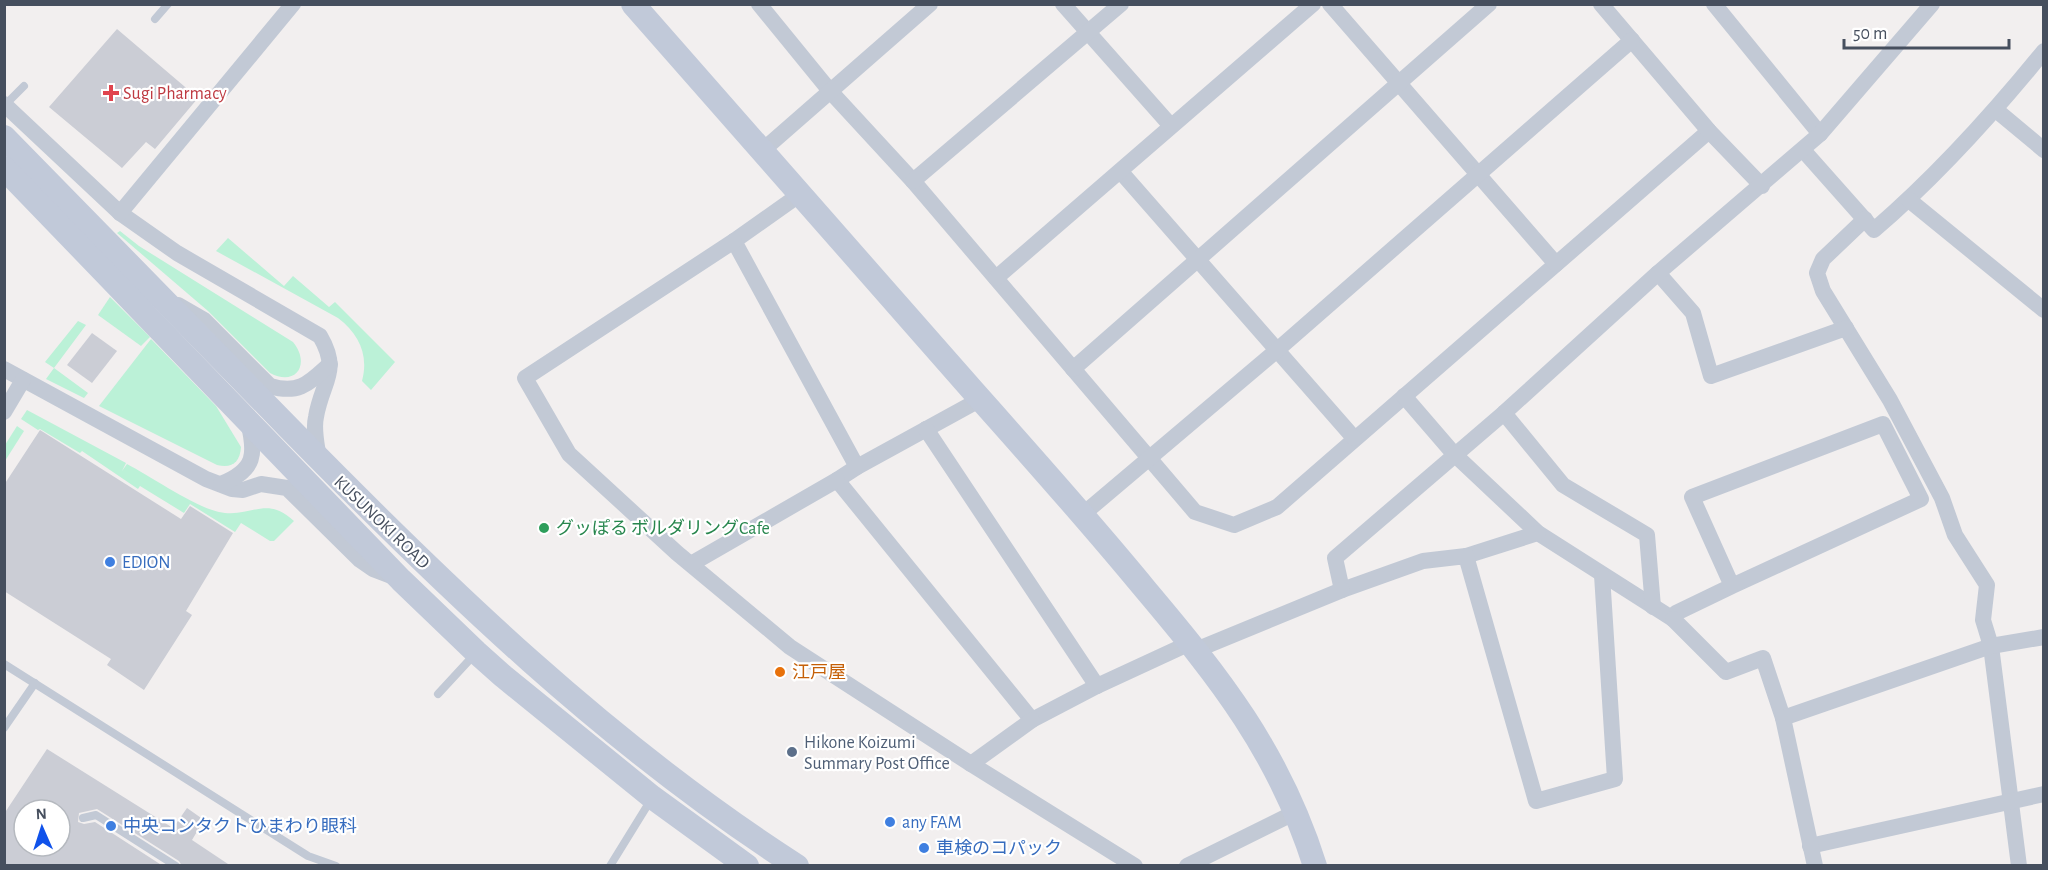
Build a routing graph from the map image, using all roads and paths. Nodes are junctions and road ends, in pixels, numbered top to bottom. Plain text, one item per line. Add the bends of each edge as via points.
1 (168, 4) edge
2 (293, 4) edge
3 (633, 4) edge
4 (759, 4) edge
5 (930, 4) edge
6 (1063, 4) edge
7 (1121, 4) edge
8 (1313, 4) edge
9 (1330, 4) edge
10 (1489, 4) edge
11 (1601, 4) edge
12 (1714, 4) edge
13 (1932, 4) edge
14 (155, 19) dead end
15 (1088, 33) junction
16 (1632, 40) junction
17 (2043, 51) edge
18 (1400, 84) junction
19 (24, 86) dead end
20 (830, 91) junction
21 (5, 104) edge
22 (1996, 110) junction
23 (1171, 126) junction
24 (1709, 131) junction
25 (1820, 134) junction
26 (4, 137) edge
27 (1803, 150) junction
28 (2043, 150) edge
29 (762, 151) junction
30 (4, 168) edge
31 (1121, 172) junction
32 (1478, 174) junction
33 (913, 181) junction
34 (1762, 186) junction
35 (799, 195) junction
36 (1909, 200) junction
37 (120, 213) junction
38 (1865, 219) junction
39 (734, 241) junction
40 (1198, 260) junction
41 (1556, 264) junction
42 (123, 273) junction
43 (1658, 273) junction
44 (996, 278) junction
45 (158, 295) junction
46 (2043, 310) edge
47 (1846, 328) junction
48 (1276, 351) junction
49 (331, 363) junction
50 (4, 369) edge
51 (1073, 369) junction
52 (24, 380) junction
53 (1404, 396) junction
54 (981, 399) junction
55 (4, 412) edge
56 (1504, 413) junction
57 (247, 417) junction
58 (926, 429) junction
59 (1354, 438) junction
60 (1454, 454) junction
61 (319, 459) junction
62 (1150, 459) junction
63 (857, 467) junction
64 (837, 480) junction
65 (221, 484) junction
66 (1083, 515) junction
67 (1538, 533) junction
68 (1466, 556) junction
69 (691, 564) junction
70 (1602, 575) junction
71 (401, 580) junction
72 (1732, 586) junction
73 (1342, 590) junction
74 (1653, 607) junction
75 (1673, 619) junction
76 (2043, 637) edge
77 (1193, 646) junction
78 (1991, 646) junction
79 (476, 652) junction
80 (4, 664) edge
81 (35, 683) junction
82 (1096, 686) junction
83 (438, 694) dead end
84 (1783, 718) junction
85 (1032, 720) junction
86 (4, 728) edge
87 (971, 764) junction
88 (2043, 794) edge
89 (652, 797) junction
90 (2012, 801) junction
91 (1296, 812) junction
92 (83, 818) dead end
93 (1810, 846) junction
94 (176, 865) edge
95 (336, 866) edge
96 (610, 866) edge
97 (747, 866) edge
98 (796, 866) edge
99 (1135, 866) edge
100 (1187, 866) edge
101 (1315, 866) edge
102 (1815, 866) edge
103 (2019, 866) edge

1 - 14 lane
2 - 37 street via 225,78
3 - 29 main road
4 - 20 street
5 - 20 street
6 - 15 street
7 - 15 street
8 - 23 street
9 - 18 street
10 - 18 street
11 - 16 street
12 - 25 street
13 - 25 street
15 - 23 street
15 - 33 street
16 - 24 street
16 - 32 street
17 - 22 street
18 - 32 street
18 - 40 street
19 - 21 lane
20 - 29 street
20 - 33 street
21 - 37 street
22 - 28 street
22 - 36 street
23 - 31 street
24 - 34 street
24 - 41 street
25 - 27 street
26 - 42 main road, KUSUNOKI ROAD
27 - 34 street
27 - 38 street
29 - 35 main road
30 - 42 main road, KUSUNOKI ROAD
31 - 40 street
31 - 44 street
32 - 41 street
32 - 48 street
33 - 44 street
34 - 43 street
35 - 39 street
35 - 54 main road
36 - 38 street via 1874,230
36 - 46 street
37 - 49 street via 177,253 320,336
38 - 47 street via 1823,259 1817,273 1823,291
39 - 63 street
39 - 69 street via 525,378 569,454
40 - 48 street
40 - 51 street
41 - 53 street
42 - 45 main road, KUSUNOKI ROAD
42 - 57 main road, KUSUNOKI ROAD
43 - 47 street via 1693,314 1711,376
43 - 56 street
44 - 51 street
45 - 49 street via 204,320 270,386 297,389
45 - 61 main road, KUSUNOKI ROAD
47 - 78 street via 1942,498 1955,535 1987,585 1983,620
48 - 59 street
48 - 62 street
49 - 61 street via 314,430
50 - 52 street
51 - 62 street
52 - 55 street
52 - 65 street via 173,463
53 - 59 street
53 - 60 street
54 - 58 street
54 - 66 main road
56 - 60 street
56 - 74 street via 1563,485 1647,535
57 - 65 street via 253,455 243,473
57 - 71 main road, KUSUNOKI ROAD
58 - 63 street
58 - 82 street
59 - 62 street via 1277,507 1234,525 1195,512
60 - 67 street
60 - 73 street via 1335,558
61 - 98 main road, KUSUNOKI ROAD via 510,644 663,771
62 - 66 street
63 - 64 street
64 - 69 street
64 - 85 street
65 - 71 street via 243,490 261,484 287,488 360,560
66 - 77 main road
67 - 68 street
67 - 70 street
68 - 70 street via 1536,801 1615,779
68 - 73 street via 1423,561
69 - 87 street via 790,647
70 - 74 street
71 - 79 main road, KUSUNOKI ROAD
72 - 72 street via 1692,496 1883,424 1922,499
72 - 75 street
73 - 77 street
74 - 75 street
75 - 84 street via 1726,672 1763,658
76 - 78 street
77 - 82 street
77 - 91 main road via 1253,729
78 - 84 street
78 - 90 street
79 - 83 lane
79 - 89 main road, KUSUNOKI ROAD
80 - 81 lane
81 - 86 lane
81 - 95 lane via 308,856
82 - 85 street
84 - 93 street
85 - 87 street
87 - 99 street
88 - 90 street
89 - 96 lane
89 - 97 main road, KUSUNOKI ROAD
90 - 93 street
90 - 103 street
91 - 100 street
91 - 101 main road
92 - 94 lane via 96,814
93 - 102 street

